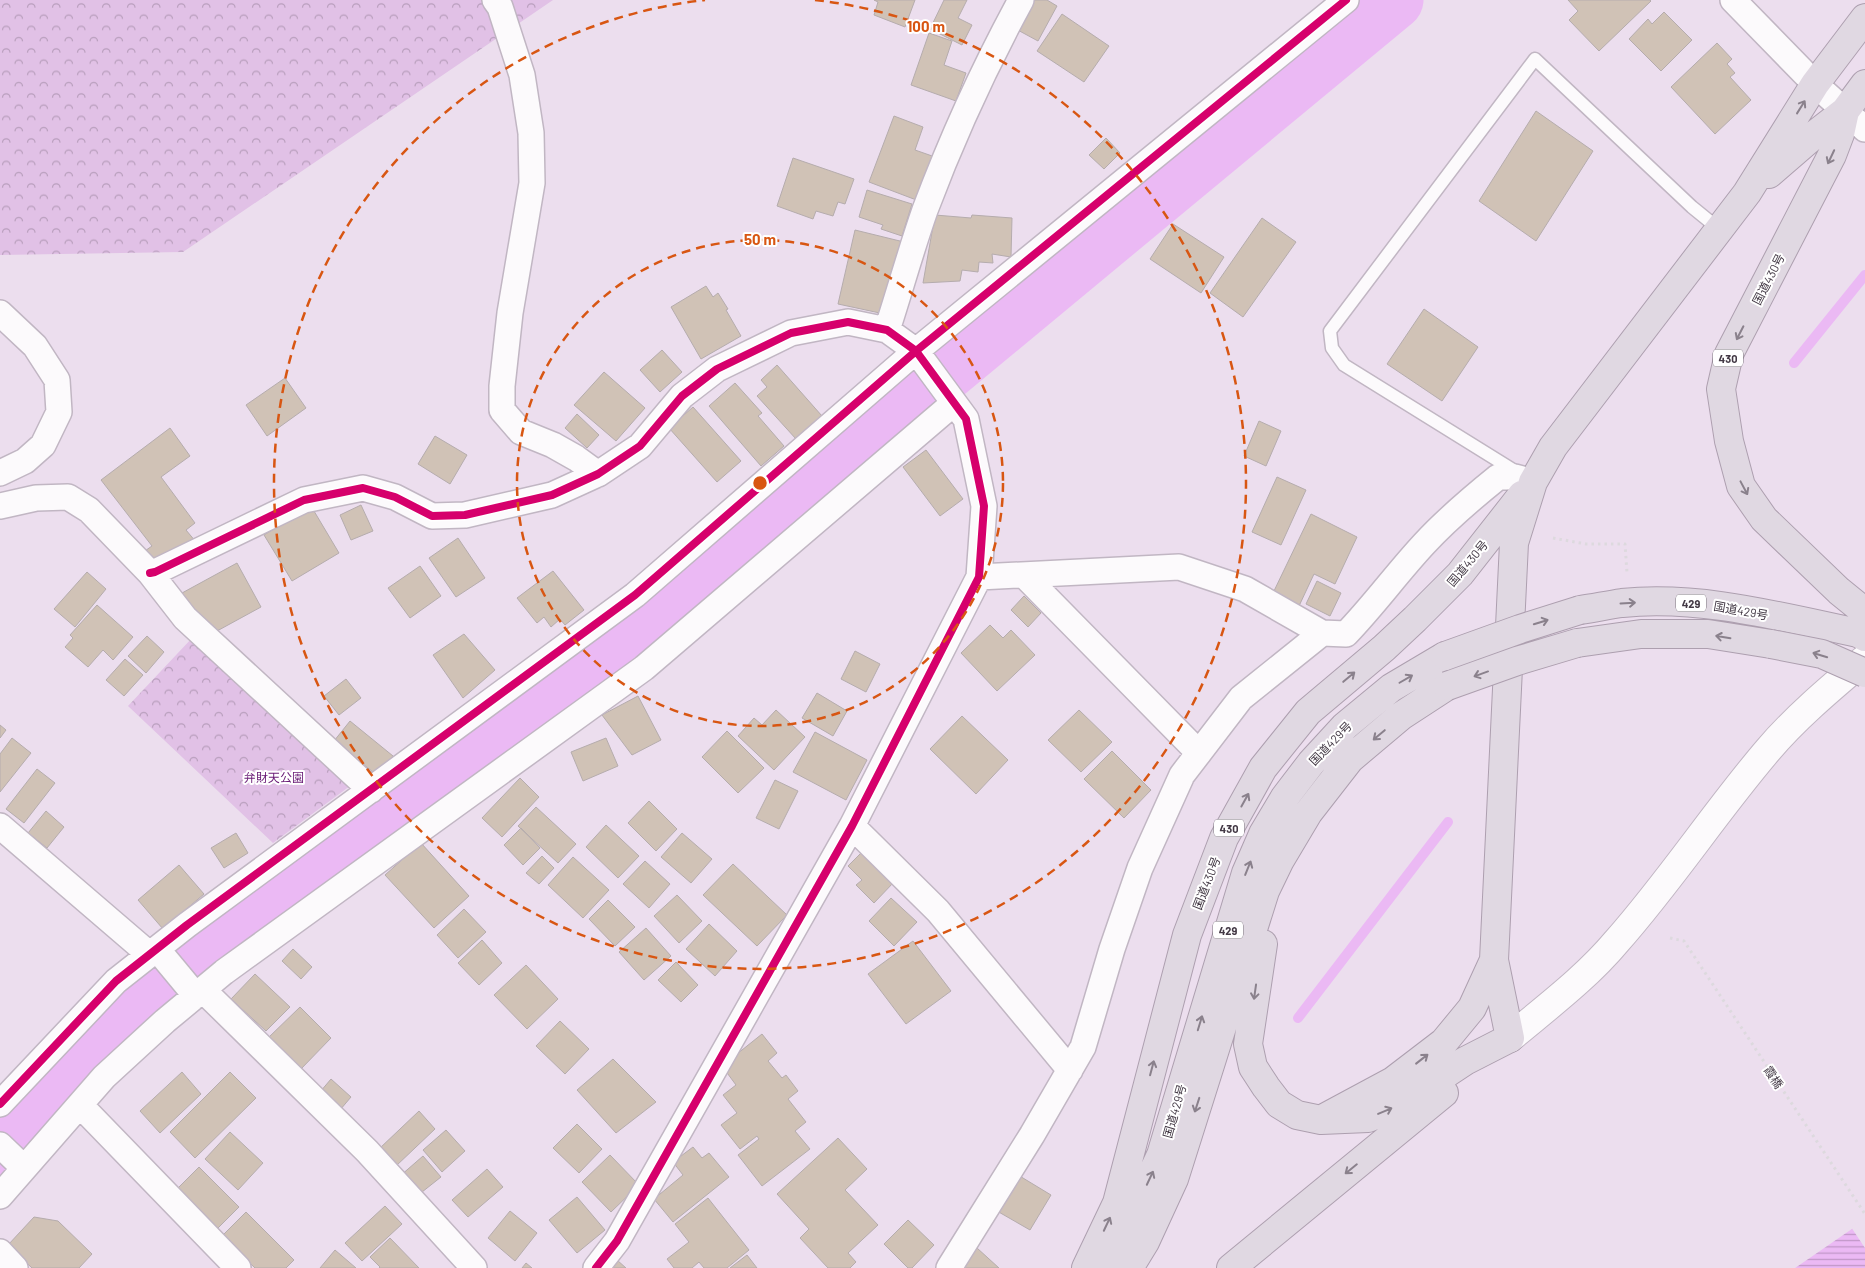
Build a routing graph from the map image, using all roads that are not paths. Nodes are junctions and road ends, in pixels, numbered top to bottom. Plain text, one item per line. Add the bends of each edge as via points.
1 (495, 0) edge
2 (1021, 0) edge
3 (1733, 0) edge
4 (1339, 2) edge
5 (1865, 18) edge
6 (1815, 84) junction
7 (1865, 84) edge
8 (1845, 111) junction
9 (1865, 129) edge
10 (1747, 193) junction
11 (1719, 229) junction
12 (0, 312) edge
13 (887, 330) junction
14 (919, 355) junction
15 (951, 399) junction
16 (0, 473) edge
17 (598, 474) junction
18 (1533, 482) junction
19 (0, 506) edge
20 (150, 573) junction
21 (1024, 575) junction
22 (979, 577) junction
23 (1865, 612) edge
24 (1322, 633) junction
25 (1865, 637) edge
26 (1865, 659) edge
27 (1865, 673) edge
28 (1199, 753) junction
29 (370, 790) junction
30 (0, 826) edge
31 (852, 826) junction
32 (1265, 892) junction
33 (153, 952) junction
34 (1494, 960) junction
35 (200, 993) junction
36 (1510, 1038) junction
37 (1070, 1070) junction
38 (0, 1104) edge
39 (80, 1105) junction
40 (1321, 1120) junction
41 (0, 1145) edge
42 (24, 1168) junction
43 (0, 1196) edge
44 (0, 1252) edge
45 (15, 1268) edge
46 (238, 1268) edge
47 (474, 1268) edge
48 (596, 1268) edge
49 (949, 1268) edge
50 (1086, 1268) edge
51 (1105, 1268) edge
52 (1129, 1268) edge
53 (1231, 1268) edge

1 - 17 street via 522,75 531,133 532,183 510,313 502,410 521,432 553,445
2 - 13 street via 962,117 925,211
3 - 6 street
4 - 14 street
5 - 6 highway, 国道430号 / 430
6 - 8 street
10 -> 6 highway, 国道430号 / 430
7 - 8 highway, 国道430号 / 430
8 - 9 street
8 - 10 highway, 国道430号 / 430
8 -> 23 highway, 国道430号 / 430 via 1832,155 1729,354 1721,389 1729,441 1741,486 1764,519
10 - 11 highway, 国道430号 / 430
11 - 18 highway, 国道430号 / 430 via 1553,447
11 - 18 lane via 1535,59 1330,331 1332,348 1344,365
12 - 16 street via 35,346 57,380 59,412 43,445 25,461
13 - 14 street
13 - 17 street via 848,322 791,333 716,369 682,396 640,446
14 - 15 street
14 - 29 street via 635,595
15 - 22 street via 966,419 984,506
15 - 35 street via 644,668 224,972
17 - 20 street via 552,495 465,516 432,516 395,497 363,488 304,500
18 - 24 street via 1498,477 1438,529 1346,634
18 - 34 highway, 国道430号 / 430 via 1514,543
50 -> 18 highway, 国道430号 / 430 via 1116,1203 1187,935 1224,838 1263,768 1308,712 1390,642 1460,574
19 - 20 street via 36,498 68,497 89,510
20 - 29 street via 185,618
21 - 22 street
21 - 24 street via 1179,566 1245,589
21 - 28 street
22 - 31 street
24 - 28 street via 1241,698
51 -> 25 highway, 国道429号 / 429, bridge via 1161,1155 1246,873 1263,834 1285,797 1345,726 1391,688 1445,656 1580,610 1622,603 1724,606
26 - 36 street via 1831,687 1769,749 1616,944 1576,983
27 -> 32 highway, 国道429号 / 429, bridge via 1822,654 1771,644 1708,634 1641,634 1577,644 1447,686 1402,716 1350,759 1308,813
28 - 37 street via 1182,775 1140,868 1083,1048
29 - 33 street
30 - 33 street
31 - 37 street via 938,911
31 - 48 street via 617,1241
32 -> 40 highway, 国道429号 / 429 via 1266,929 1248,1044 1254,1067 1279,1104 1297,1115
32 -> 52 highway, 国道429号 / 429 via 1174,1179 1145,1242
33 - 35 street
33 - 38 street via 116,981
34 - 36 highway, 国道430号 / 430
40 -> 34 highway via 1393,1081 1444,1042 1472,1008
35 - 39 street via 104,1077
35 - 47 street via 367,1151
40 -> 36 highway, 国道429号 / 429 via 1368,1118 1397,1106 1464,1061
36 -> 53 highway
37 - 49 street
39 - 42 street
39 - 46 street
41 - 42 street
42 - 43 street
44 - 45 street

